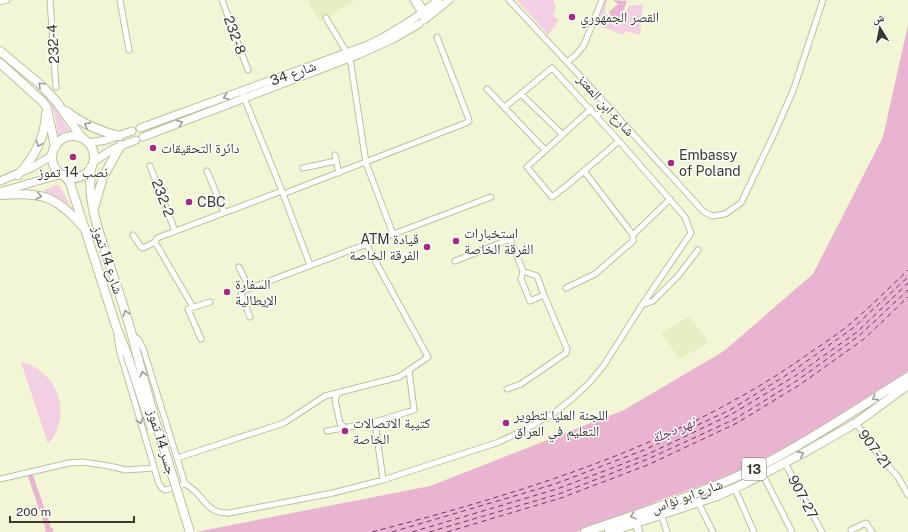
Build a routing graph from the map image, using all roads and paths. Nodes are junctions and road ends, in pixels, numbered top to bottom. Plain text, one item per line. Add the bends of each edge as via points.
1 (7, 0) edge
2 (50, 0) edge
3 (120, 0) edge
4 (222, 0) edge
5 (413, 0) edge
6 (418, 0) edge
7 (438, 0) edge
8 (448, 0) edge
9 (509, 0) edge
10 (602, 0) edge
11 (823, 0) edge
12 (0, 2) edge
13 (422, 17) junction
14 (326, 18) dead end
15 (437, 37) dead end
16 (129, 50) dead end
17 (0, 51) edge
18 (349, 56) junction
19 (567, 62) junction
20 (0, 63) edge
21 (248, 70) dead end
22 (56, 87) dead end
23 (487, 89) dead end
24 (521, 94) junction
25 (243, 95) junction
26 (60, 105) junction
27 (607, 105) junction
28 (505, 107) junction
29 (47, 108) junction
30 (591, 109) junction
31 (596, 116) junction
32 (140, 128) dead end
33 (132, 131) dead end
34 (562, 134) junction
35 (119, 136) junction
36 (143, 137) dead end
37 (85, 140) junction
38 (136, 140) dead end
39 (619, 141) junction
40 (121, 145) junction
41 (545, 150) junction
42 (54, 151) junction
43 (366, 163) junction
44 (92, 165) junction
45 (150, 166) dead end
46 (303, 168) dead end
47 (207, 171) dead end
48 (584, 171) junction
49 (340, 173) junction
50 (18, 174) junction
51 (64, 175) junction
52 (0, 181) edge
53 (283, 192) junction
54 (0, 194) edge
55 (491, 197) dead end
56 (670, 199) junction
57 (92, 212) junction
58 (224, 212) junction
59 (85, 231) junction
60 (175, 231) junction
61 (393, 234) junction
62 (132, 235) dead end
63 (633, 235) junction
64 (155, 242) junction
65 (366, 244) junction
66 (698, 250) dead end
67 (455, 261) dead end
68 (310, 266) junction
69 (239, 267) dead end
70 (524, 271) junction
71 (249, 288) junction
72 (566, 288) dead end
73 (544, 295) junction
74 (210, 302) dead end
75 (642, 304) junction
76 (192, 307) junction
77 (250, 317) dead end
78 (117, 329) junction
79 (132, 335) junction
80 (201, 339) dead end
81 (136, 351) joint
82 (127, 354) joint
83 (410, 370) junction
84 (908, 377) edge
85 (908, 385) edge
86 (507, 389) dead end
87 (338, 393) junction
88 (375, 422) junction
89 (856, 423) junction
90 (345, 428) junction
91 (327, 431) dead end
92 (177, 458) junction
93 (785, 463) junction
94 (154, 468) junction
95 (763, 475) junction
96 (0, 479) edge
97 (383, 480) junction
98 (185, 484) junction
99 (734, 489) junction
100 (908, 495) edge
101 (698, 502) junction
102 (661, 514) junction
103 (636, 523) junction
104 (851, 530) dead end
105 (185, 532) edge
106 (190, 532) edge
107 (585, 532) edge
108 (609, 532) edge
109 (639, 532) edge
110 (667, 532) edge
111 (713, 532) edge
112 (754, 532) edge
113 (792, 532) edge
114 (822, 532) edge
115 (872, 532) edge

1 - 12 street
2 - 22 street, 232-4
3 - 16 street
4 - 21 street, 232-8
5 - 13 street
6 - 13 street
7 - 13 main road, شارع 34
8 - 13 main road, شارع 34
9 - 19 street, شارع ابن المعتز
10 - 19 street via 584,45
11 - 27 street, شارع ابن المعتز via 793,90 774,134 741,203 725,214 712,216 703,211
13 - 18 main road, شارع 34
14 - 18 street
15 - 43 street via 468,121 466,124
26 -> 17 main road via 41,85
18 - 25 main road, شارع 34
18 - 43 street
19 - 27 street, شارع ابن المعتز
20 - 29 main road via 38,96
23 - 28 street
24 - 28 street
24 - 30 street via 552,68
24 - 34 street
25 -> 32 main road, شارع 34
36 -> 25 main road, شارع 34
25 - 53 street
35 -> 26 main road via 86,125
26 - 37 main road
27 - 31 street
28 - 41 street
29 - 42 main road
29 -> 50 main road via 39,144
30 - 31 street
30 - 34 street
31 - 39 street
33 - 35 main road
34 - 41 street
35 - 37 main road via 106,140
37 - 42 main road via 78,136 69,137 61,140
37 - 44 main road via 93,151
38 - 40 main road
39 - 48 street
39 - 56 street
40 - 44 main road via 107,152
40 - 57 main road via 103,177
41 - 48 street via 527,167 552,197
42 - 50 main road via 45,161
42 - 51 main road via 55,166
43 - 49 street
43 - 61 street
44 - 51 main road via 82,176
44 - 57 main road, شارع 14 تموز
45 - 60 street, 232-2
46 - 49 street via 336,158
47 - 58 street
48 - 63 street
49 - 53 street
50 - 52 main road
51 - 54 main road
51 - 59 main road, شارع 14 تموز via 70,183
53 - 58 street
53 - 68 street
54 -> 59 main road via 38,195 56,202 71,213
55 - 61 street
56 - 63 street
56 - 75 street via 685,217 691,234
79 -> 57 main road, شارع 14 تموز
58 - 60 street
59 - 78 main road, شارع 14 تموز
60 - 64 street via 156,238
61 - 65 street
62 - 64 street via 143,248
63 - 72 street via 633,241 595,274
64 - 76 street
65 - 68 street
65 - 83 street via 428,357
66 - 75 street via 678,276 653,301
67 - 70 street via 510,240
68 - 71 street
69 - 71 street
70 - 73 street via 537,276
70 - 73 street via 521,279 530,301
71 - 77 street via 241,292
73 - 86 street via 567,346 566,353 521,384
74 - 76 street
75 - 97 street via 604,365 590,382 554,413 499,442
76 - 80 street via 188,311
78 - 82 main road, شارع 14 تموز
78 -> 94 street via 119,349
79 - 81 main road, شارع 14 تموز
79 - 92 street via 143,348
106 -> 81 main road, جسر 14 تموز, bridge
82 - 105 main road, جسر 14 تموز, bridge
83 - 87 street via 399,377
83 - 88 street via 414,410
84 -> 107 main road, شارع ابو نؤاس / 13 via 766,463 686,498
85 - 89 main road, شارع ابو نؤاس / 13
87 - 90 street via 335,400 340,423
87 - 92 street via 325,396 284,422
88 - 90 street
88 - 97 street
93 -> 89 main road, شارع ابو نؤاس / 13
89 - 100 street, 907-21 via 898,477
90 - 91 street
92 - 98 street
93 - 95 main road, شارع ابو نؤاس / 13
93 - 114 street, 907-27
94 - 96 street via 126,470 83,462 69,463
94 - 98 street via 163,489
95 - 99 main road, شارع ابو نؤاس / 13
95 - 113 street
97 - 98 street via 333,493 221,514 206,504 192,487
99 - 101 main road, شارع ابو نؤاس / 13
99 - 112 street
101 - 102 main road, شارع ابو نؤاس / 13
101 - 111 street
102 - 103 main road, شارع ابو نؤاس / 13
102 - 110 street
103 - 108 main road, شارع ابو نؤاس / 13
103 - 109 main road
104 - 115 street via 866,523

